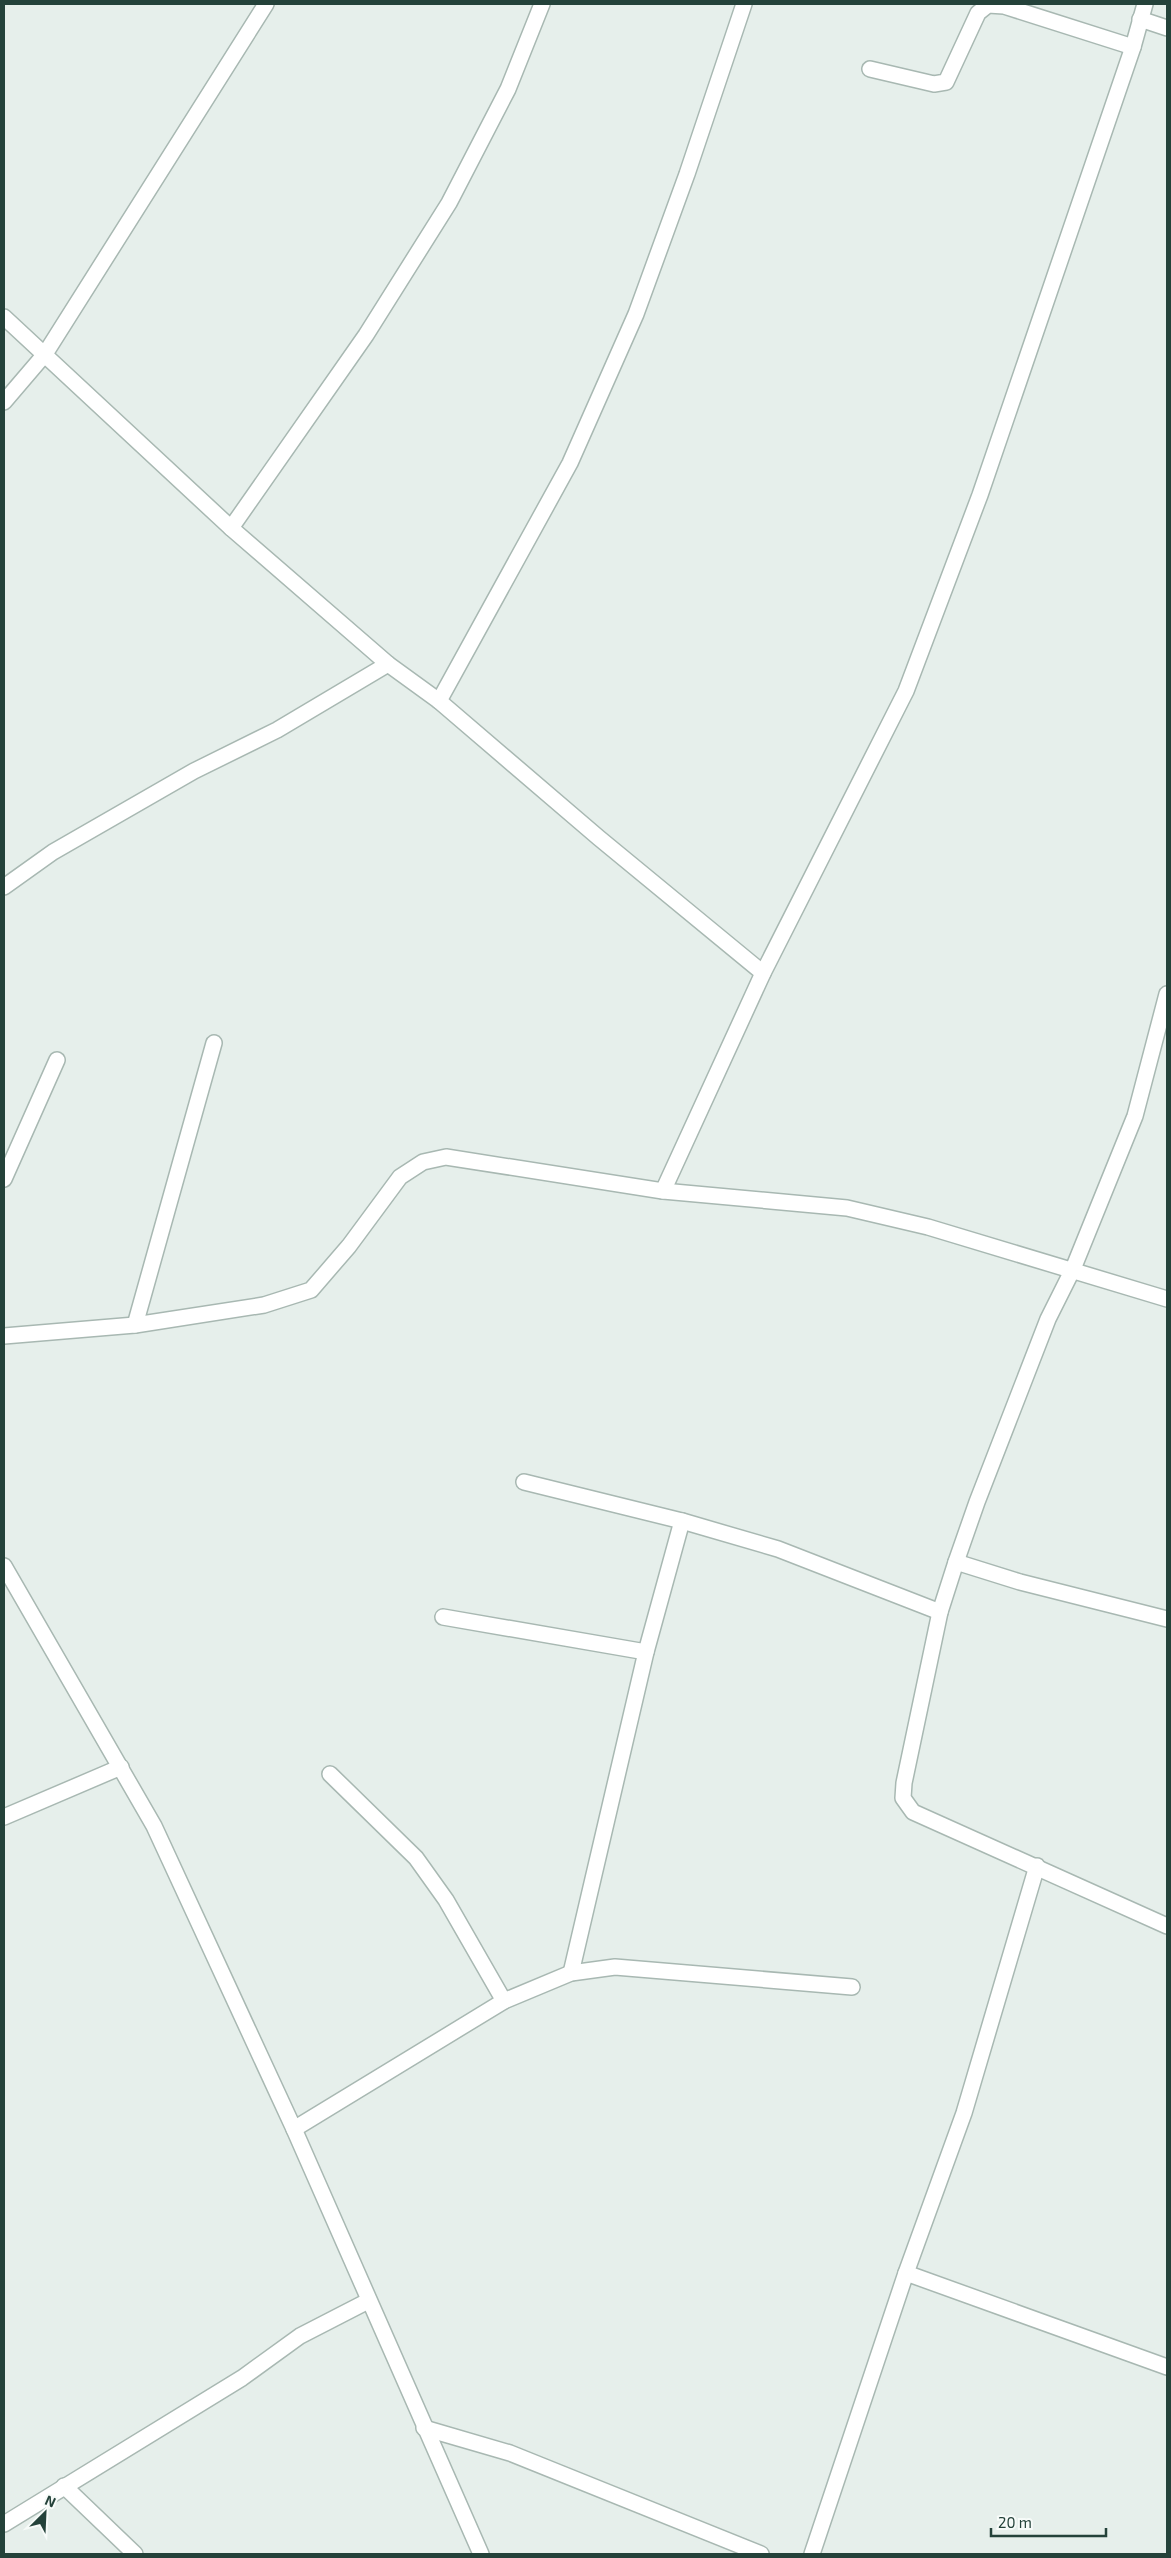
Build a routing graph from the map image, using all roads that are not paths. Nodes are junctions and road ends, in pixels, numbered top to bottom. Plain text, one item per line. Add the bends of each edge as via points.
1 (266, 4) edge
2 (542, 4) edge
3 (744, 4) edge
4 (1145, 4) edge
5 (1140, 19) junction
6 (1167, 28) edge
7 (1133, 47) junction
8 (870, 69) dead end
9 (4, 317) edge
10 (46, 354) junction
11 (4, 402) edge
12 (231, 528) junction
13 (388, 664) junction
14 (439, 701) junction
15 (4, 886) edge
16 (763, 973) junction
17 (1167, 994) edge
18 (214, 1043) dead end
19 (57, 1060) dead end
20 (4, 1179) edge
21 (663, 1191) junction
22 (1073, 1269) junction
23 (1167, 1299) edge
24 (135, 1326) junction
25 (4, 1336) edge
26 (524, 1482) dead end
27 (682, 1521) junction
28 (956, 1562) junction
29 (4, 1566) edge
30 (940, 1612) junction
31 (443, 1617) dead end
32 (1167, 1619) edge
33 (646, 1652) junction
34 (121, 1767) junction
35 (330, 1774) dead end
36 (4, 1817) edge
37 (1036, 1866) junction
38 (1167, 1926) edge
39 (571, 1973) junction
40 (852, 1987) dead end
41 (504, 2001) junction
42 (294, 2129) junction
43 (906, 2273) junction
44 (368, 2301) junction
45 (1167, 2366) edge
46 (424, 2428) junction
47 (64, 2486) junction
48 (4, 2524) edge
49 (135, 2554) edge
50 (481, 2554) edge
51 (761, 2554) edge
52 (812, 2554) edge

1 - 10 street
2 - 12 street via 508,89 448,204 366,335
3 - 14 street via 636,314 570,463
4 - 5 street
5 - 6 street
5 - 7 street
7 - 8 street via 1004,6 988,5 978,13 946,82 934,84
7 - 16 street via 980,495 906,691
9 - 10 street
10 - 11 street
10 - 12 street
12 - 13 street
13 - 14 street
13 - 15 street via 277,730 194,771 78,838
14 - 16 street
16 - 21 street
17 - 22 street via 1135,1116
18 - 24 street
19 - 20 street
21 - 22 street via 847,1208 928,1227
21 - 24 street via 446,1157 423,1162 400,1177 349,1246 311,1290 264,1305
22 - 23 street
22 - 28 street via 1048,1319
24 - 25 street
26 - 27 street
27 - 30 street via 778,1549
27 - 33 street
28 - 30 street
28 - 32 street via 1020,1582
29 - 34 street
30 - 37 street via 904,1798 913,1812
31 - 33 street
33 - 39 street
34 - 36 street
34 - 42 street via 154,1826
35 - 41 street via 416,1858 446,1900
37 - 38 street
37 - 43 street via 964,2113
39 - 40 street via 615,1967
39 - 41 street
41 - 42 street
42 - 44 street
43 - 45 street
43 - 52 street
44 - 46 street
44 - 47 street via 300,2336 242,2378
46 - 50 street
46 - 51 street via 510,2453
47 - 48 street
47 - 49 street

